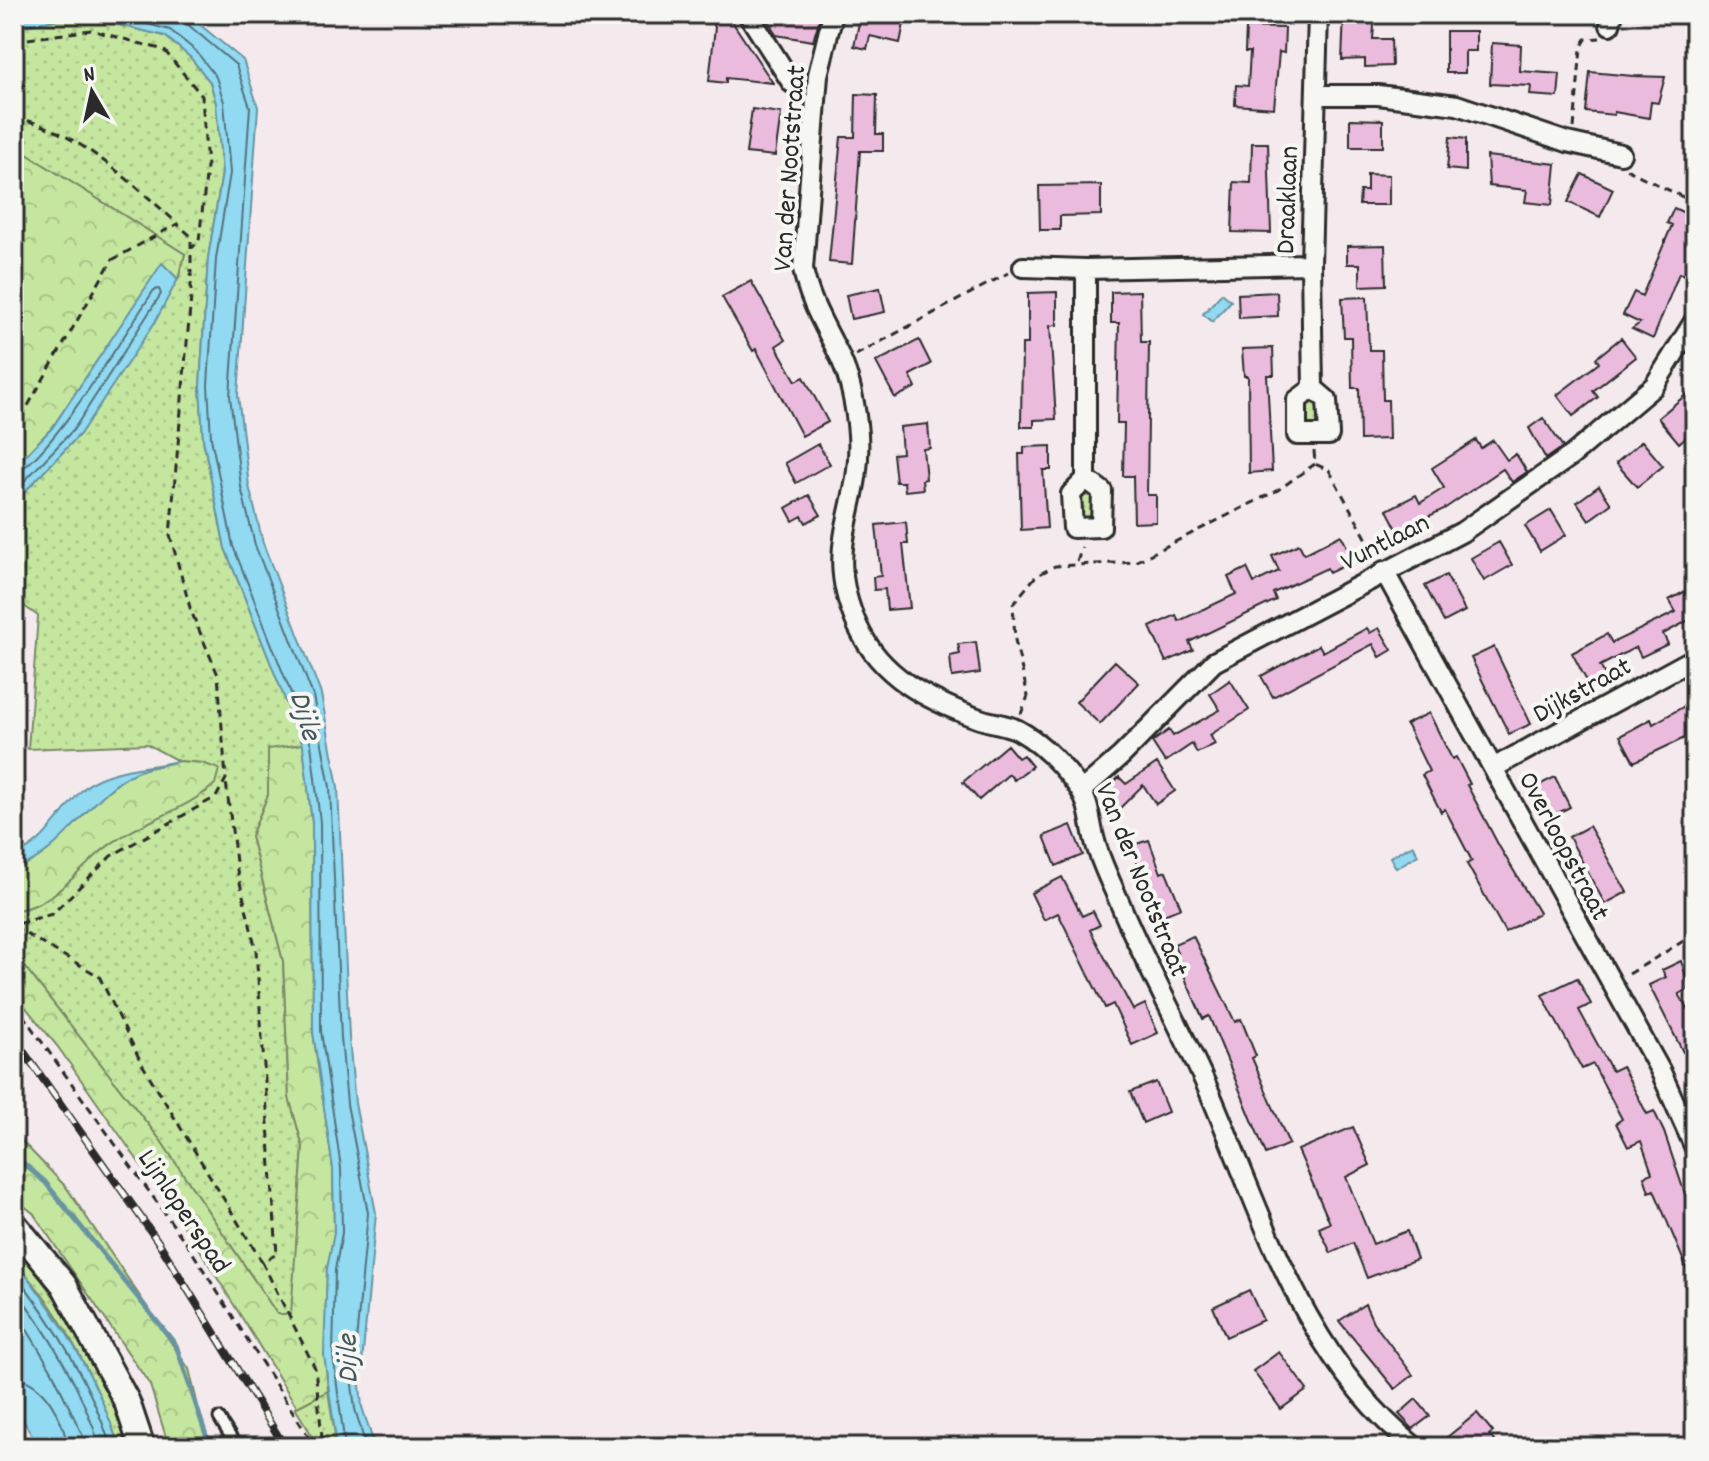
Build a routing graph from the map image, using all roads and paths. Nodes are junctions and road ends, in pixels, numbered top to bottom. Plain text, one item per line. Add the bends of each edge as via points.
1 (748, 14) edge
2 (833, 14) edge
3 (1318, 14) edge
4 (1611, 19) edge
5 (14, 41) edge
6 (792, 83) dead end
7 (1316, 95) junction
8 (14, 118) edge
9 (1572, 143) junction
10 (1621, 154) joint
11 (1695, 203) edge
12 (177, 224) junction
13 (190, 250) junction
14 (1311, 264) junction
15 (1023, 267) joint
16 (1086, 269) junction
17 (1695, 320) edge
18 (842, 363) junction
19 (1313, 388) junction
20 (14, 430) edge
21 (1312, 435) junction
22 (1315, 464) junction
23 (1086, 479) dead end
24 (1384, 571) junction
25 (1695, 658) edge
26 (1015, 728) junction
27 (1493, 768) junction
28 (226, 779) junction
29 (1081, 791) junction
30 (14, 926) edge
31 (1695, 934) edge
32 (1612, 984) junction
33 (14, 1003) edge
34 (1695, 1148) edge
35 (14, 1224) edge
36 (262, 1262) junction
37 (219, 1418) dead end
38 (14, 1434) edge
39 (20, 1447) edge
40 (142, 1447) edge
41 (237, 1447) edge
42 (315, 1447) edge
43 (323, 1447) edge
44 (1415, 1447) edge

1 - 6 street
2 - 18 street, Van der Nootstraat via 818,75 803,269 807,290
3 - 7 street, Draaklaan
4 - 9 path via 1606,38 1586,39 1581,48
5 - 13 path via 91,30 164,50 202,96 207,167 199,241
7 - 9 street via 1378,95 1457,105
7 - 14 street, Draaklaan
8 - 12 path via 78,143
9 - 10 street
10 - 11 path via 1627,171
12 - 13 path via 191,236
12 - 20 path via 112,260
13 - 28 path via 191,297 170,535 191,611 218,675
14 - 16 street
14 - 19 street, Draaklaan
15 - 16 street
15 - 18 path
16 - 23 street
17 - 24 street, Vuntlaan via 1654,386 1571,456 1462,532
18 - 26 street, Van der Nootstraat via 853,398 858,450 841,546 842,587 859,630 880,663 913,691
19 - 21 street, Draaklaan via 1297,400 1297,435
19 - 21 street, Draaklaan via 1327,400 1329,435
21 - 22 path
22 - 24 path via 1329,470
22 - 26 path via 1278,490 1135,562 1055,566 1036,576 1013,604 1028,696
24 - 27 street, Overloopstraat
24 - 29 street, Vuntlaan via 1214,662
25 - 27 street, Dijkstraat
26 - 29 street, Van der Nootstraat via 1047,749
27 - 32 street, Overloopstraat
28 - 30 path via 216,797 111,856 52,914
28 - 36 path via 237,870 256,950 265,1052 277,1254
29 - 44 street, Van der Nootstraat via 1095,844 1209,1092 1285,1274 1332,1357
30 - 36 path via 99,976 142,1064
31 - 32 path
32 - 34 street, Overloopstraat
33 - 42 path, Lijnloperspad via 191,1250
35 - 40 street via 64,1285 127,1402
36 - 43 path via 315,1368
37 - 41 lane
38 - 39 lane

